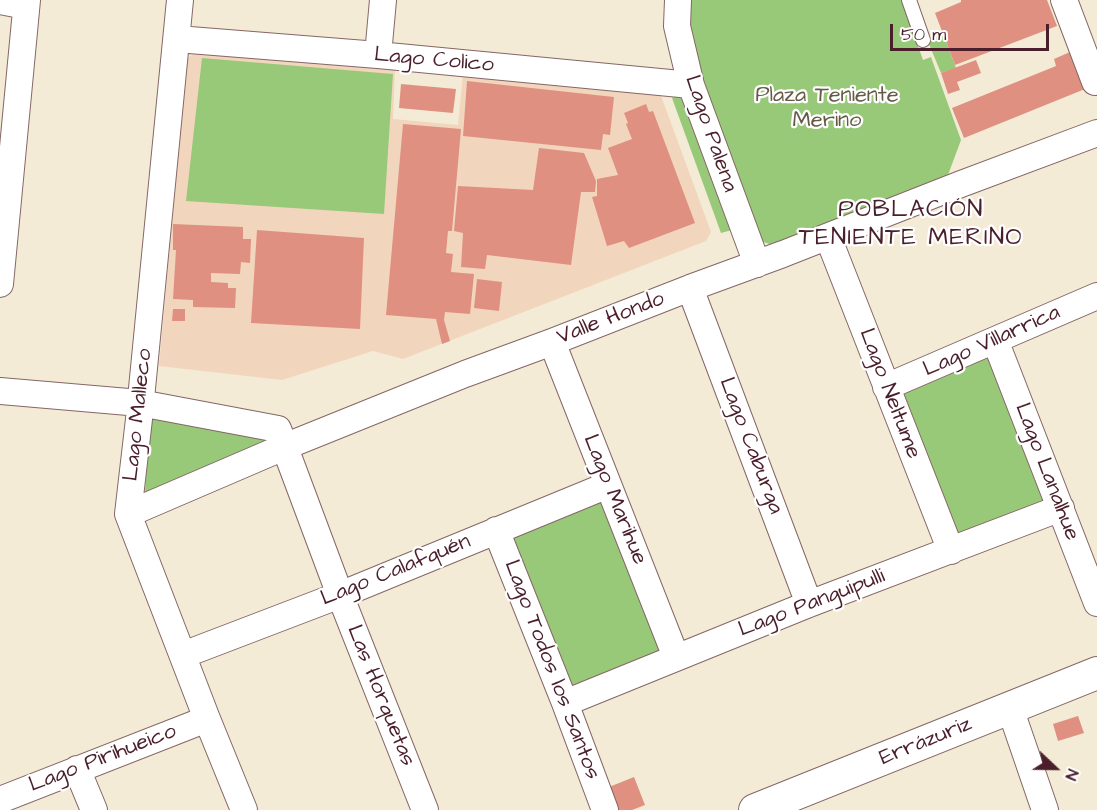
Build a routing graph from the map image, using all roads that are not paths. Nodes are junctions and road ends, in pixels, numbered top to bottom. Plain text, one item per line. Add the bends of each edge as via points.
1 (180, 0) edge
2 (383, 0) edge
3 (678, 0) edge
4 (909, 0) edge
5 (1064, 0) edge
6 (0, 1) edge
7 (27, 3) edge
8 (177, 39) junction
9 (923, 40) dead end
10 (378, 55) junction
11 (1095, 82) dead end
12 (691, 85) junction
13 (1094, 140) edge
14 (6, 149) edge
15 (828, 237) junction
16 (757, 264) junction
17 (0, 284) edge
18 (690, 288) junction
19 (1097, 296) edge
20 (995, 340) junction
21 (552, 342) junction
22 (886, 387) junction
23 (0, 391) edge
24 (141, 403) junction
25 (284, 447) junction
26 (608, 485) junction
27 (1061, 508) junction
28 (128, 514) junction
29 (496, 530) junction
30 (951, 551) junction
31 (340, 595) junction
32 (1097, 603) edge
33 (809, 604) junction
34 (183, 656) junction
35 (676, 657) junction
36 (1097, 673) edge
37 (565, 703) junction
38 (1010, 708) junction
39 (207, 719) junction
40 (77, 769) junction
41 (0, 800) edge
42 (94, 810) edge
43 (244, 810) edge
44 (425, 810) edge
45 (605, 810) edge
46 (755, 810) edge
47 (1045, 810) edge

1 - 8 street, Lago Malleco
2 - 10 street
3 - 12 street, Lago Palena via 677,26
4 - 9 lane
5 - 11 street
6 - 7 street
7 - 14 street
8 - 10 street, Lago Colico
8 - 24 street, Lago Malleco
10 - 12 street, Lago Colico
12 - 16 street, Lago Palena
13 - 15 street, Valle Hondo via 961,184
14 - 17 street
15 - 16 street, Valle Hondo
15 - 22 street, Lago Neltume
16 - 18 street, Valle Hondo
18 - 21 street, Valle Hondo
18 - 33 street, Lago Caburga
19 - 20 street, Lago Villarrica
20 - 22 street, Lago Villarrica
20 - 27 street, Lago Lanalhue
21 - 25 street, Valle Hondo
21 - 26 street, Lago Marihue
22 - 30 street, Lago Neltume
23 - 24 street
24 - 25 street, Las Horquetas via 278,429
24 - 28 street, Lago Malleco
25 - 28 street, Valle Hondo
25 - 31 street, Las Horquetas
26 - 29 street, Lago Calafquén
26 - 35 street, Lago Marihue
27 - 30 street, Lago Panguipulli
27 - 32 street, Lago Lanalhue
28 - 34 street, Lago Malleco
29 - 31 street, Lago Calafquén
29 - 37 street, Lago Todos los Santos
30 - 33 street, Lago Panguipulli
31 - 34 street, Lago Calafquén
31 - 44 street, Las Horquetas
33 - 35 street, Lago Panguipulli
34 - 39 street, Lago Malleco
35 - 37 street, Lago Panguipulli
36 - 38 street, Errázuriz
37 - 45 street, Lago Todos los Santos
38 - 46 street, Errázuriz
38 - 47 street
39 - 40 street, Lago Pirihueico
39 - 43 street, Lago Malleco
40 - 41 street, Lago Pirihueico
40 - 42 street

